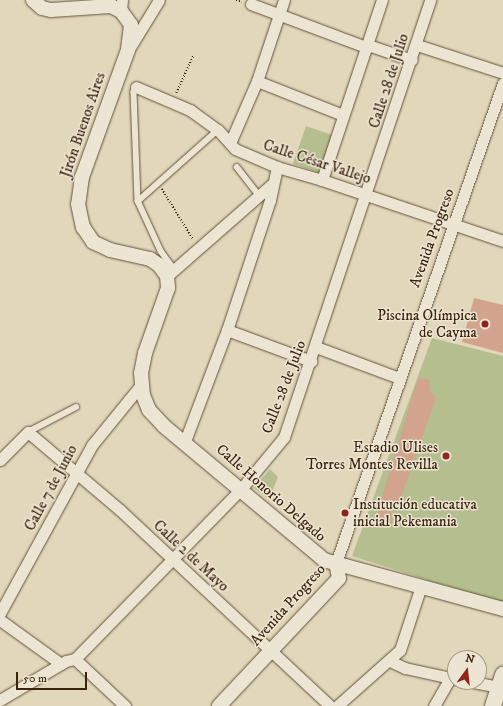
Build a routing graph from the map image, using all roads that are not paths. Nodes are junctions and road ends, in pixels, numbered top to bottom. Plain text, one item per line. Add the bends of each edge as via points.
1 (33, 0) edge
2 (159, 0) edge
3 (284, 0) edge
4 (382, 0) edge
5 (430, 0) edge
6 (116, 4) edge
7 (252, 4) dead end
8 (280, 13) junction
9 (417, 45) junction
10 (366, 47) junction
11 (128, 50) junction
12 (412, 60) junction
13 (503, 73) edge
14 (257, 81) junction
15 (503, 83) edge
16 (136, 87) joint
17 (342, 115) junction
18 (218, 130) junction
19 (230, 143) junction
20 (237, 167) dead end
21 (277, 167) junction
22 (322, 180) junction
23 (272, 185) junction
24 (367, 194) junction
25 (259, 195) junction
26 (138, 201) junction
27 (455, 225) junction
28 (503, 241) edge
29 (170, 273) junction
30 (228, 330) junction
31 (316, 347) junction
32 (311, 361) junction
33 (399, 378) junction
34 (141, 385) junction
35 (76, 407) dead end
36 (28, 432) junction
37 (185, 441) junction
38 (0, 460) edge
39 (76, 474) junction
40 (241, 489) junction
41 (172, 558) junction
42 (336, 562) junction
43 (421, 586) junction
44 (503, 609) edge
45 (0, 613) edge
46 (0, 620) edge
47 (270, 652) junction
48 (75, 659) junction
49 (390, 661) junction
50 (61, 664) junction
51 (447, 677) edge
52 (487, 682) edge
53 (502, 683) edge
54 (447, 686) edge
55 (2, 695) edge
56 (124, 706) edge
57 (219, 706) edge
58 (330, 706) edge
59 (336, 706) edge
60 (434, 706) edge
61 (493, 706) edge

1 - 6 street, Jirón Buenos Aires via 42,8 51,10
2 - 11 street
3 - 8 street
4 - 10 street
5 - 9 street, Calle 28 de Julio
6 - 11 street, Jirón Buenos Aires via 129,21 132,30
7 - 8 street
8 - 10 street
8 - 14 street
9 - 12 street, Calle 28 de Julio
9 - 13 street
10 - 12 street via 371,46
10 - 17 street
11 - 29 street, Jirón Buenos Aires via 82,177 79,210 86,233 96,245 150,259
12 - 24 street, Calle 28 de Julio
14 - 17 street
14 - 19 street
15 - 27 street, Avenida Progreso
16 - 18 street, Calle César Vallejo via 190,110
16 - 26 lane via 134,92
17 - 22 street
18 - 19 street, Calle César Vallejo
18 - 26 lane
19 - 21 street, Calle César Vallejo via 235,149
20 - 25 lane
21 - 22 street, Calle César Vallejo
21 - 23 street
22 - 24 street, Calle César Vallejo
23 - 25 street
23 - 30 street via 270,200
24 - 27 street, Calle César Vallejo
24 - 31 street, Calle 28 de Julio
25 - 29 street
26 - 29 lane
27 - 28 street, Calle César Vallejo
27 - 33 street, Avenida Progreso
29 - 34 street via 168,288 145,353
30 - 32 street
30 - 37 street
31 - 32 street, Calle 28 de Julio
31 - 33 street
32 - 40 street, Calle 28 de Julio via 284,437
33 - 42 street, Avenida Progreso
34 - 37 street, Calle Honorio Delgado via 145,402 154,416
34 - 39 street, Calle 7 de Junio via 92,444
35 - 36 lane
36 - 38 street
36 - 39 street, Calle 2 de Mayo
37 - 40 street, Calle Honorio Delgado
39 - 41 street, Calle 2 de Mayo
39 - 45 street, Calle 7 de Junio
40 - 41 street, Calle 28 de Julio
40 - 42 street, Calle Honorio Delgado via 319,557
41 - 47 street, Calle 2 de Mayo
41 - 48 street, Calle 28 de Julio
42 - 43 street, Calle Honorio Delgado
42 - 47 street, Avenida Progreso via 339,578
43 - 44 street, Calle Honorio Delgado
43 - 49 street via 400,650
46 - 50 street
47 - 57 street, Avenida Progreso
47 - 58 street, Calle 2 de Mayo
48 - 50 street, Calle 28 de Julio
48 - 56 street
49 - 51 street via 405,668
49 - 59 street
50 - 55 street, Calle 28 de Julio
52 - 53 street
53 - 61 main road
54 - 60 street

